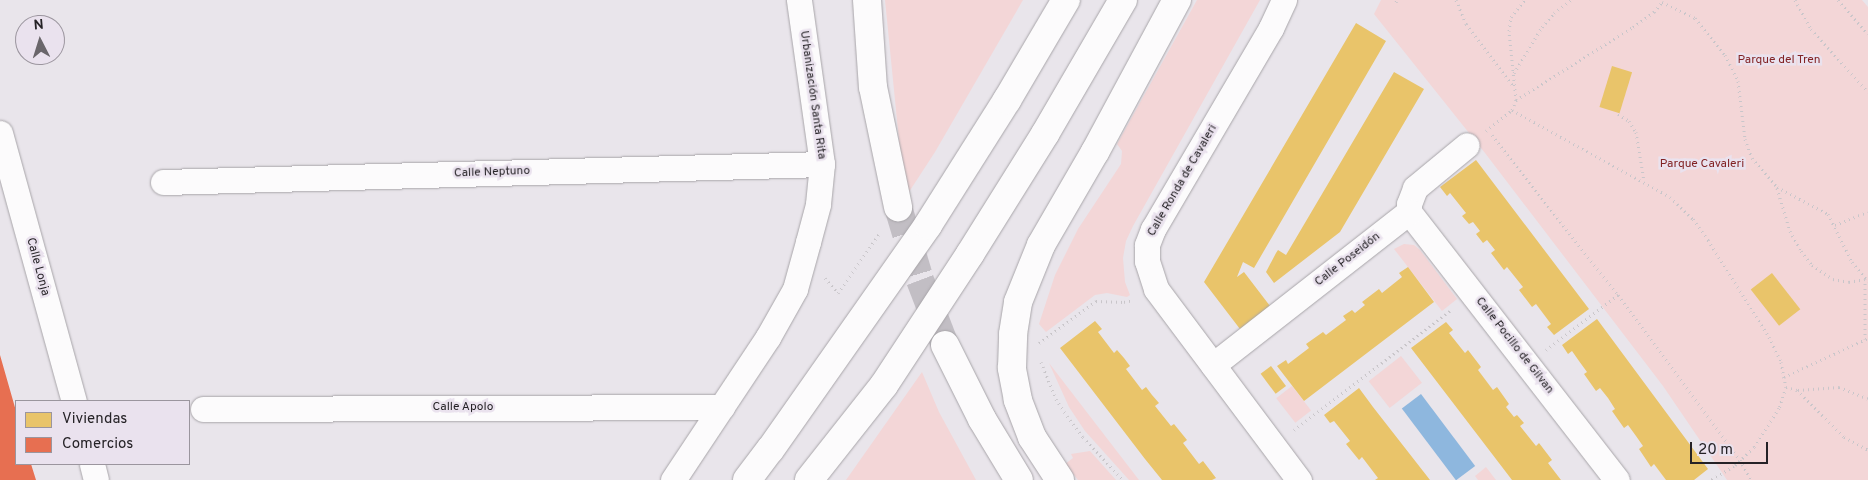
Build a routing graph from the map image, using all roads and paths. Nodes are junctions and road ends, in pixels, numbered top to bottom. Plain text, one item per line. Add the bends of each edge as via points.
1 (800, 0) edge
2 (867, 0) edge
3 (1066, 0) edge
4 (1123, 0) edge
5 (1176, 0) edge
6 (1284, 0) edge
7 (1456, 0) edge
8 (1525, 0) edge
9 (1571, 0) edge
10 (1795, 0) edge
11 (1838, 0) edge
12 (1662, 1) edge
13 (1868, 34) edge
14 (1513, 74) junction
15 (1515, 88) junction
16 (1868, 92) edge
17 (1516, 100) junction
18 (1512, 110) junction
19 (1618, 114) dead end
20 (1488, 130) junction
21 (0, 133) edge
22 (1467, 145) joint
23 (822, 164) junction
24 (1644, 181) junction
25 (163, 182) dead end
26 (1776, 187) junction
27 (898, 207) tunnel mouth
28 (1409, 212) junction
29 (1868, 212) edge
30 (1835, 226) junction
31 (879, 234) dead end
32 (1867, 280) edge
33 (1156, 289) junction
34 (838, 293) dead end
35 (1473, 293) junction
36 (1618, 294) junction
37 (1036, 338) dead end
38 (1866, 338) edge
39 (945, 345) tunnel mouth
40 (1040, 359) dead end
41 (1528, 364) junction
42 (1213, 365) junction
43 (1784, 377) junction
44 (1786, 387) junction
45 (1797, 390) junction
46 (1868, 399) edge
47 (74, 400) edge
48 (722, 407) junction
49 (203, 409) dead end
50 (1274, 446) junction
51 (1868, 450) edge
52 (1740, 460) junction
53 (92, 465) edge
54 (96, 480) edge
55 (672, 480) edge
56 (747, 480) edge
57 (810, 480) edge
58 (1019, 480) edge
59 (1060, 480) edge
60 (1123, 480) edge
61 (1299, 480) edge
62 (1617, 480) edge
63 (1711, 480) edge
64 (1751, 480) edge

1 - 23 street, Urbanización Santa Rita
2 - 27 main road via 873,87
3 - 56 main road via 928,225
4 - 57 main road via 1045,134 959,270 884,385
5 - 59 main road via 1095,152 1041,244 1018,302 1012,368 1018,400 1032,437
6 - 33 street, Calle Ronda de Cavaleri via 1271,28 1153,230 1147,245 1146,261
7 - 15 path via 1466,24
8 - 14 path via 1511,17
9 - 14 path via 1542,27
10 - 16 path via 1817,36
11 - 13 path
12 - 17 path via 1654,12 1633,27
12 - 26 path via 1695,18 1725,55 1738,81 1745,139 1752,158
14 - 15 path
15 - 17 path
17 - 18 path
18 - 20 path
18 - 24 path
19 - 24 path via 1629,121 1636,132
20 - 22 path
20 - 36 path
21 - 47 street, Calle Lonja
22 - 28 street via 1416,188 1410,199
23 - 25 street, Calle Neptuno
23 - 48 street, Urbanización Santa Rita via 818,204 795,289
24 - 43 path via 1670,197 1708,240 1769,337
26 - 30 path via 1828,214
26 - 32 path via 1790,231 1812,265 1832,279 1849,282
28 - 35 street, Calle Pocillo de Gilvan
28 - 42 street, Calle Poseidón
29 - 30 path
30 - 32 path via 1852,262
31 - 34 path
32 - 38 path
33 - 37 path via 1130,301 1096,301 1037,345
33 - 42 street, Calle Ronda de Cavaleri
35 - 41 street, Calle Pocillo de Gilvan
35 - 50 path
36 - 41 path
36 - 52 path
38 - 43 path
39 - 58 main road via 982,419
40 - 60 path via 1056,399 1067,416
41 - 62 street, Calle Pocillo de Gilvan
42 - 50 street, Calle Ronda de Cavaleri
43 - 44 path
44 - 45 path
44 - 52 path via 1779,408 1754,447
45 - 46 path via 1839,387
45 - 51 path via 1844,437
48 - 49 street, Calle Apolo
48 - 55 street, Urbanización Santa Rita
50 - 61 street, Calle Ronda de Cavaleri
52 - 63 path
52 - 64 path
53 - 54 street

